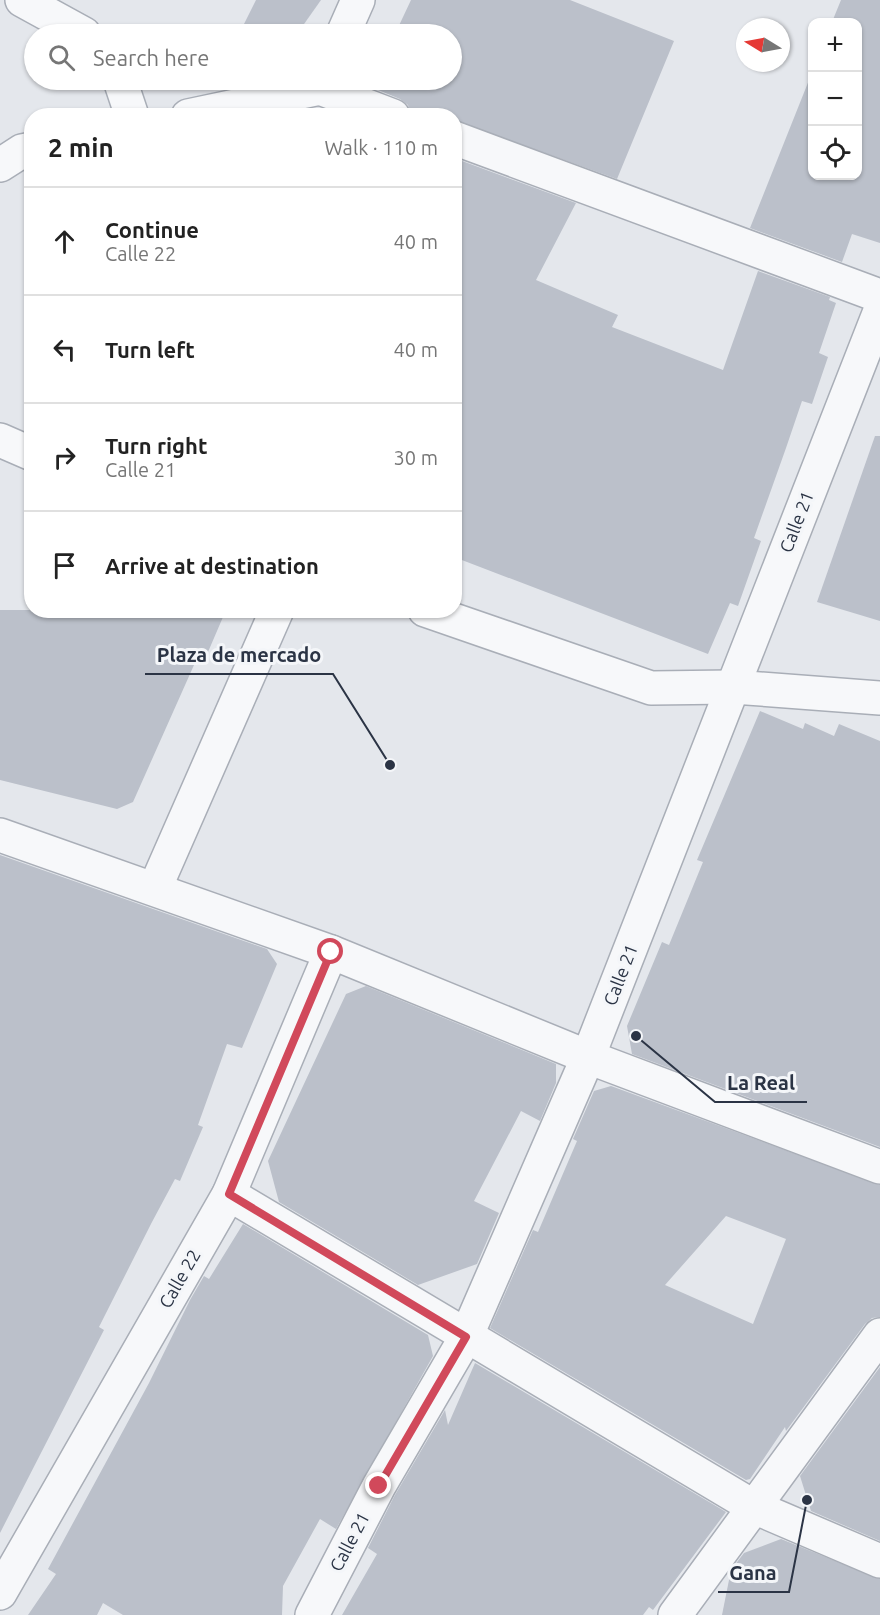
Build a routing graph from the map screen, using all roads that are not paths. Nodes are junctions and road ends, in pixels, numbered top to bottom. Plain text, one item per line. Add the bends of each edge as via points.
1 (22, 0) edge
2 (358, 0) edge
3 (66, 24) edge
4 (347, 24) edge
5 (123, 90) edge
6 (297, 90) edge
7 (335, 90) edge
8 (129, 108) edge
9 (222, 108) edge
10 (375, 108) edge
11 (462, 141) edge
12 (24, 151) edge
13 (0, 165) edge
14 (880, 296) edge
15 (880, 311) edge
16 (0, 440) edge
17 (24, 450) edge
18 (273, 618) edge
19 (448, 618) edge
20 (733, 687) junction
21 (880, 698) edge
22 (0, 835) edge
23 (155, 888) junction
24 (331, 952) junction
25 (588, 1057) junction
26 (880, 1167) edge
27 (229, 1194) junction
28 (880, 1335) edge
29 (466, 1337) junction
30 (754, 1507) junction
31 (880, 1561) edge
32 (0, 1593) edge
33 (312, 1615) edge
34 (675, 1615) edge

1 - 3 street
2 - 4 street
5 - 8 street
6 - 9 street
7 - 10 street
11 - 14 street
12 - 13 street
15 - 20 street, Calle 21
16 - 17 street
18 - 23 street
19 - 20 street via 651,688
20 - 21 street
20 - 25 street, Calle 21
22 - 23 street
23 - 24 street
24 - 25 street
24 - 27 street, Calle 22
25 - 26 street
25 - 29 street, Calle 21
27 - 29 street
27 - 32 street, Calle 22
28 - 30 street
29 - 30 street
29 - 33 street, Calle 21 via 379,1486
30 - 31 street
30 - 34 street

